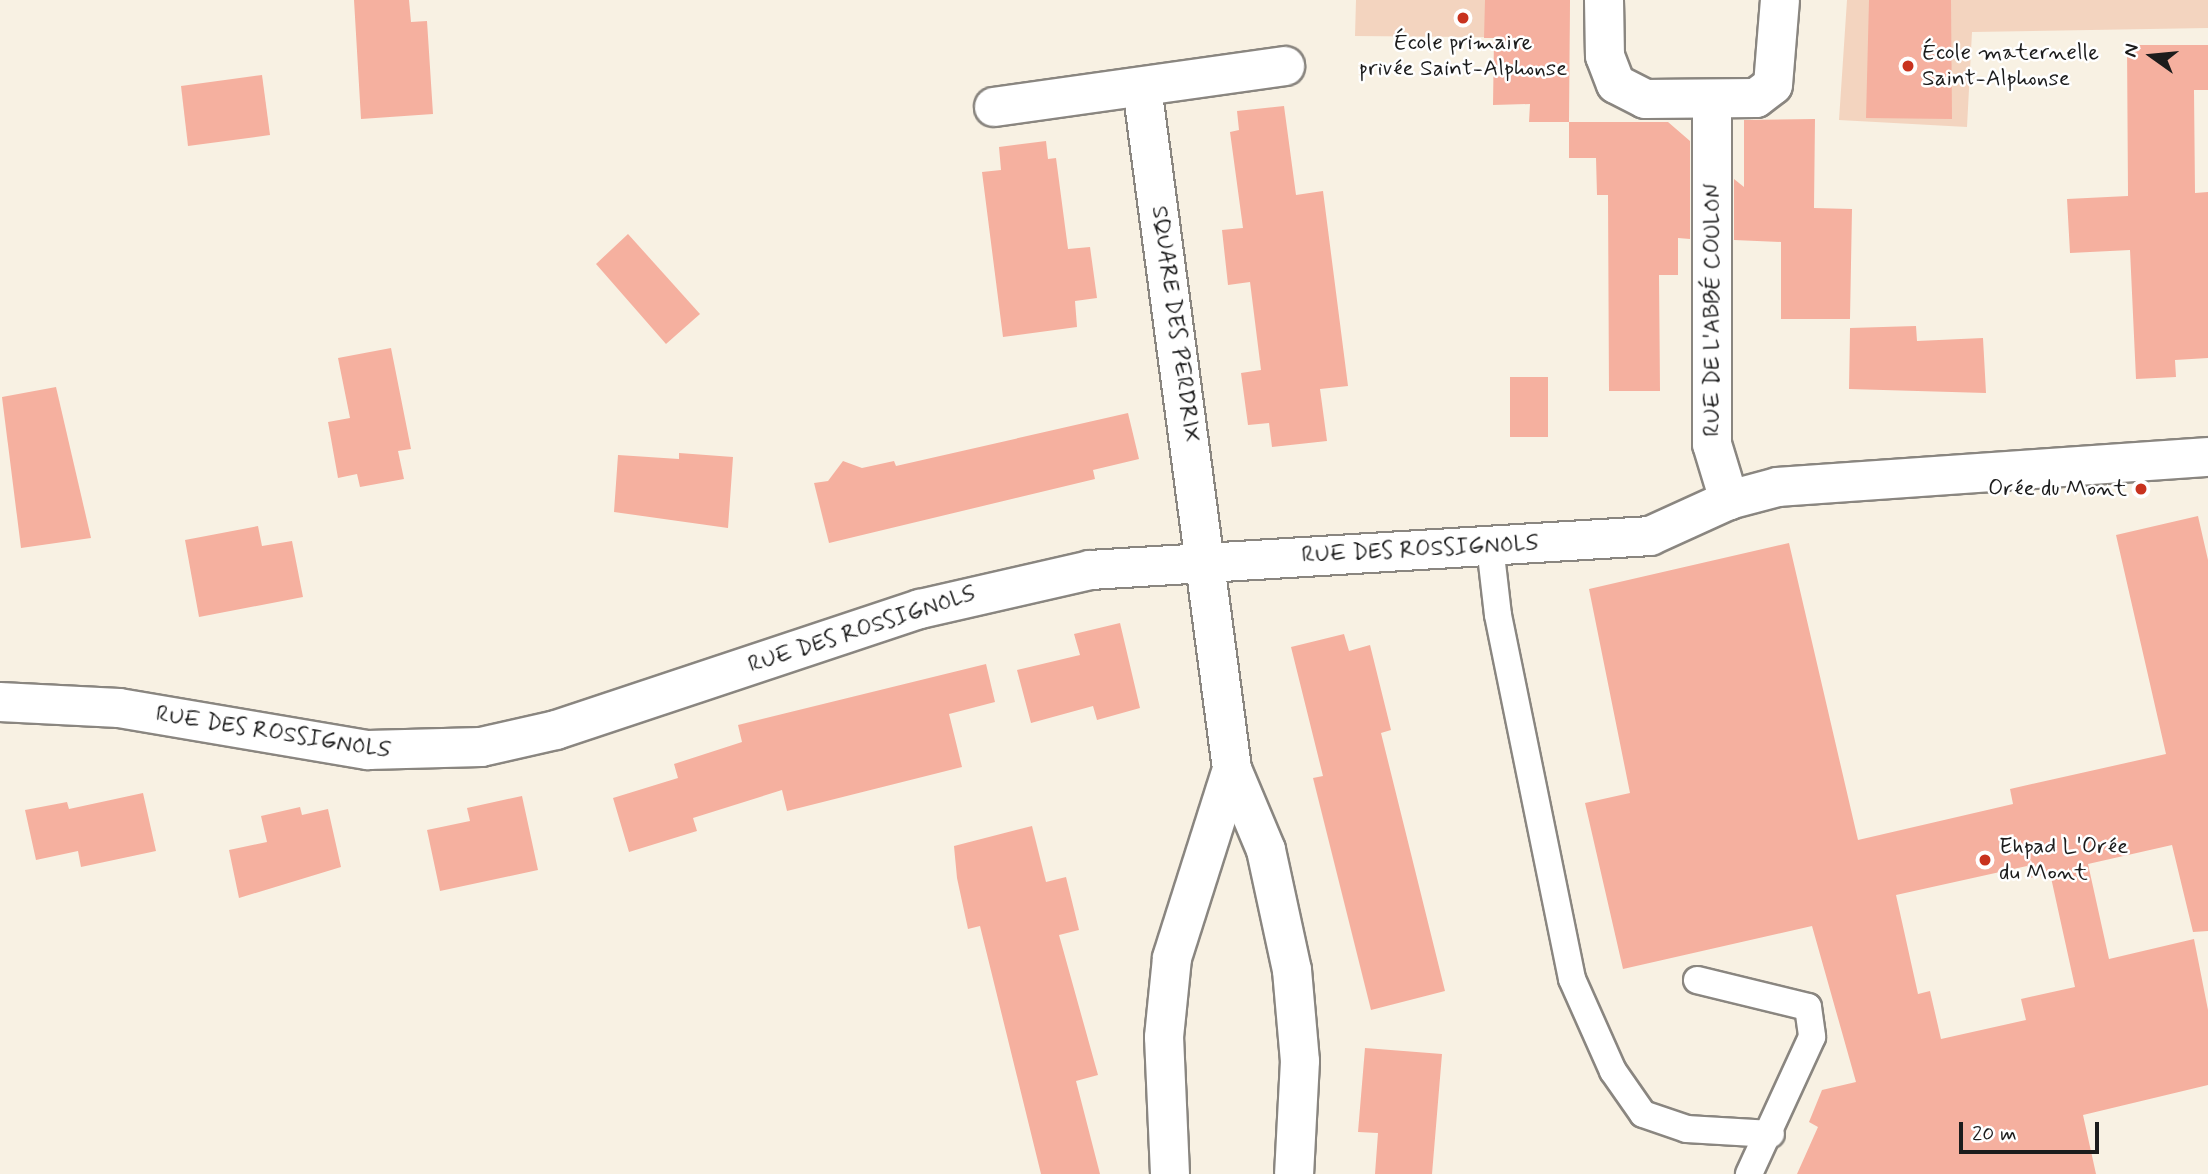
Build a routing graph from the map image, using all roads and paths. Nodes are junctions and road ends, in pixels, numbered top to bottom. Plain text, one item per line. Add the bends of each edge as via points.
1 (1604, 0) edge
2 (1780, 0) edge
3 (1285, 66) dead end
4 (1142, 87) junction
5 (1712, 99) junction
6 (995, 107) dead end
7 (2208, 457) edge
8 (1729, 500) junction
9 (1490, 546) junction
10 (1208, 561) junction
11 (0, 702) edge
12 (1232, 769) junction
13 (1697, 980) dead end
14 (1770, 1135) junction
15 (1170, 1174) edge
16 (1294, 1174) edge
17 (1749, 1174) edge

1 - 5 street via 1605,56 1616,84 1646,99
2 - 5 street via 1773,85 1756,98
3 - 4 street
4 - 6 street
4 - 10 street, SQUARE DES PERDRIX
5 - 8 street, RUE DE L'ABBÉ COULON via 1712,443
7 - 8 street via 1797,484
8 - 9 street, RUE DES ROSSIGNOLS via 1650,536
9 - 10 street, RUE DES ROSSIGNOLS
9 - 14 lane via 1498,615 1572,979 1614,1071 1643,1114 1687,1129
10 - 11 street, RUE DES ROSSIGNOLS via 1090,570 997,588 556,730 481,747 368,750 119,708
10 - 12 street, SQUARE DES PERDRIX
12 - 15 street via 1172,958 1164,1037
12 - 16 street via 1266,850 1292,970 1300,1061
13 - 14 lane via 1808,1007 1812,1037
14 - 17 lane

